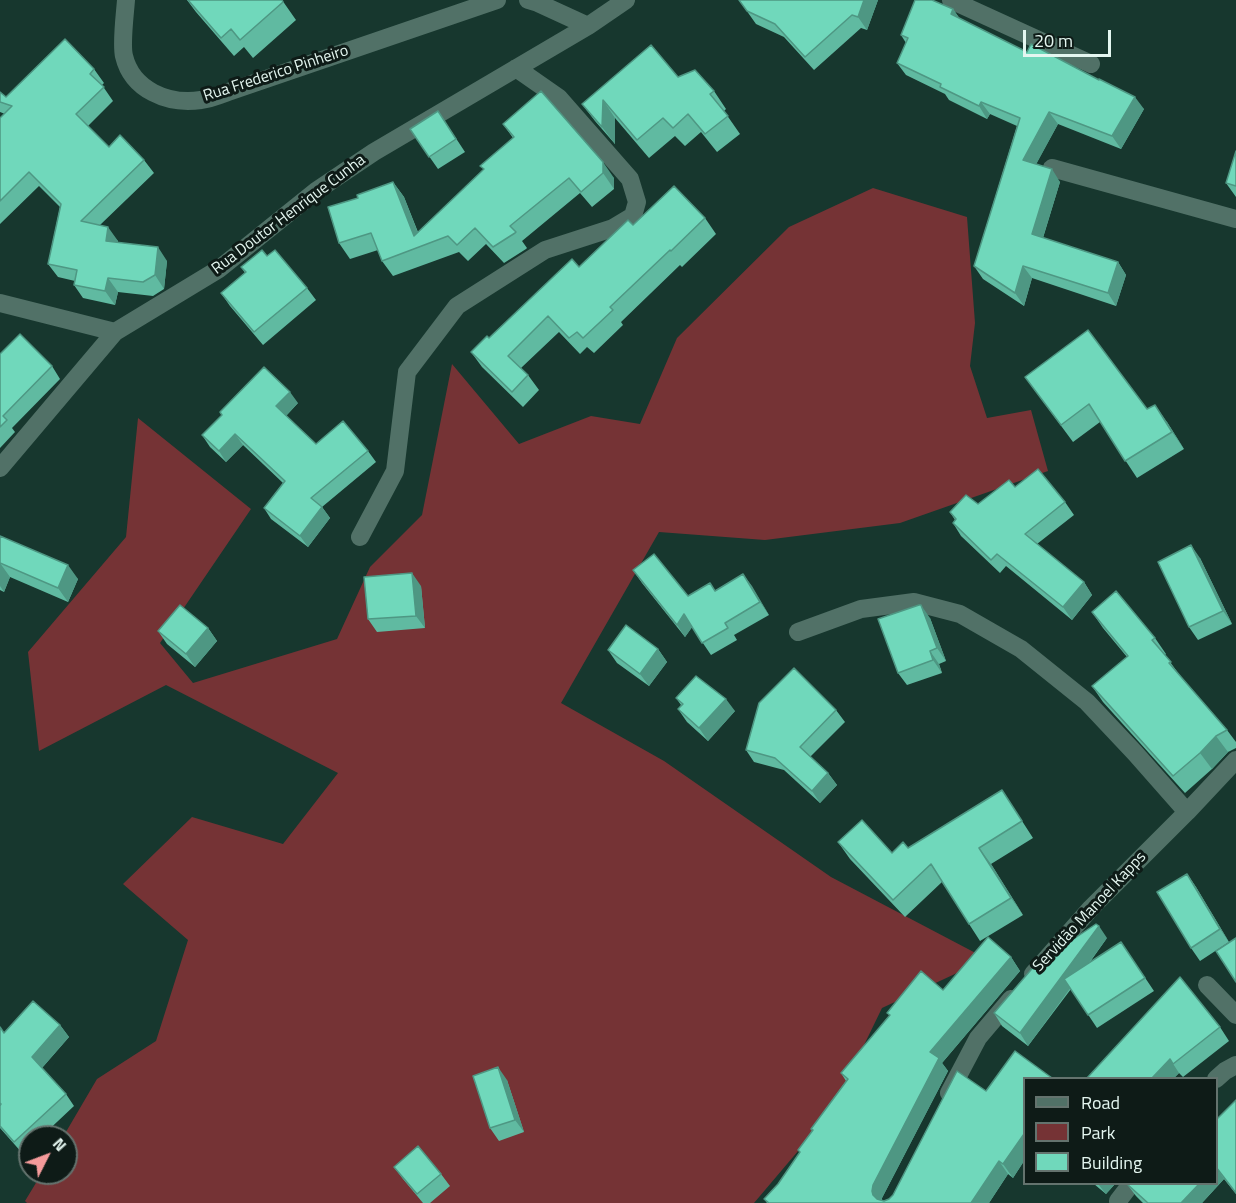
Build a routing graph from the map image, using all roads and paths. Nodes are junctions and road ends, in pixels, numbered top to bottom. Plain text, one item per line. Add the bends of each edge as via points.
1 (126, 0) edge
2 (497, 0) edge
3 (528, 0) edge
4 (626, 0) edge
5 (951, 0) edge
6 (588, 26) junction
7 (1091, 64) dead end
8 (516, 68) junction
9 (1052, 168) edge
10 (1236, 219) edge
11 (0, 303) edge
12 (115, 332) junction
13 (0, 468) edge
14 (360, 537) dead end
15 (798, 632) dead end
16 (1236, 760) edge
17 (1187, 812) junction
18 (1207, 985) dead end
19 (1236, 1015) edge
20 (1236, 1065) edge
21 (1218, 1077) edge
22 (940, 1110) edge
23 (1130, 1185) edge
24 (1118, 1201) dead end

1 - 2 street, Rua Frederico Pinheiro via 123,54 129,71 144,88 179,101 228,92
3 - 6 street
4 - 6 street, Rua Doutor Henrique Cunha
5 - 7 street
6 - 8 street, Rua Doutor Henrique Cunha
8 - 12 street, Rua Doutor Henrique Cunha via 374,152 316,191 219,269
8 - 14 street via 559,98 630,179 637,202 633,216 613,228 545,250 457,306 407,372 395,471
9 - 10 street
11 - 12 street
12 - 13 street, Rua Doutor Henrique Cunha
15 - 17 street via 861,609 914,602 960,614 1021,649 1087,702
16 - 17 street, Servidão Manoel Kapps
17 - 22 street, Servidão Manoel Kapps via 1091,908 978,1038
18 - 19 street
20 - 21 street
23 - 24 street

